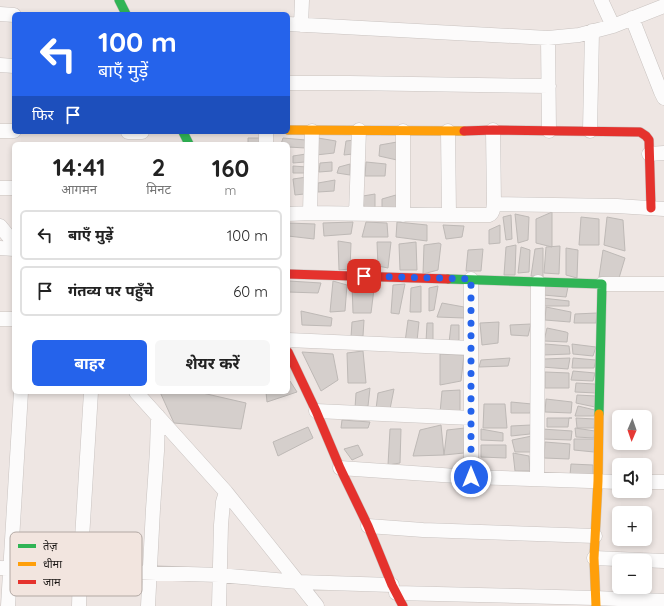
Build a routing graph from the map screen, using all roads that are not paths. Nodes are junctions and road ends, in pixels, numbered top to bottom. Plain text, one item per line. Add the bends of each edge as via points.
1 (119, 0) edge
2 (302, 0) edge
3 (601, 0) edge
4 (664, 6) edge
5 (125, 12) edge
6 (0, 14) edge
7 (12, 15) edge
8 (632, 18) junction
9 (295, 24) edge
10 (613, 26) junction
11 (592, 31) junction
12 (548, 38) junction
13 (0, 65) edge
14 (12, 66) edge
15 (290, 83) edge
16 (549, 86) junction
17 (664, 98) edge
18 (290, 130) edge
19 (312, 130) junction
20 (359, 130) junction
21 (493, 130) junction
22 (0, 131) edge
23 (12, 131) edge
24 (404, 131) junction
25 (448, 131) junction
26 (549, 131) junction
27 (590, 132) junction
28 (664, 153) edge
29 (649, 154) junction
30 (0, 188) edge
31 (12, 188) edge
32 (494, 204) junction
33 (658, 209) edge
34 (310, 213) junction
35 (290, 214) edge
36 (356, 214) junction
37 (402, 215) junction
38 (449, 215) junction
39 (0, 226) edge
40 (12, 241) edge
41 (0, 248) edge
42 (12, 249) edge
43 (290, 274) edge
44 (471, 279) junction
45 (538, 282) junction
46 (602, 284) junction
47 (664, 284) edge
48 (0, 319) edge
49 (12, 319) edge
50 (290, 340) edge
51 (471, 348) junction
52 (290, 356) edge
53 (21, 394) edge
54 (91, 394) edge
55 (138, 394) edge
56 (316, 411) junction
57 (158, 416) junction
58 (471, 418) junction
59 (340, 468) junction
60 (471, 477) junction
61 (537, 479) junction
62 (598, 481) junction
63 (612, 482) edge
64 (652, 482) edge
65 (664, 482) edge
66 (226, 492) junction
67 (368, 526) junction
68 (82, 532) edge
69 (595, 536) junction
70 (594, 558) junction
71 (664, 561) edge
72 (5, 568) edge
73 (142, 572) edge
74 (150, 572) junction
75 (219, 575) junction
76 (298, 582) junction
77 (394, 589) junction
78 (79, 596) edge
79 (596, 602) edge
80 (664, 602) edge
81 (8, 606) edge
82 (79, 606) edge
83 (148, 606) edge
84 (219, 606) edge
85 (317, 606) edge
86 (403, 606) edge

1 - 5 street
2 - 9 street
3 - 10 street
4 - 8 street
6 - 7 street
8 - 10 street
8 - 17 street
9 - 12 street
10 - 11 street
11 - 12 street
11 - 27 street
12 - 16 street
13 - 14 street
15 - 16 street
16 - 26 street
18 - 19 street
19 - 20 street
19 - 34 street
20 - 24 street
20 - 36 street
21 - 25 street
21 - 26 street
21 - 32 street
22 - 23 street
24 - 25 street
24 - 37 street
25 - 38 street
26 - 27 street
27 - 29 street via 640,132 649,140
28 - 29 street
29 - 33 street
30 - 31 street
32 - 33 street
32 - 38 street via 489,215
34 - 35 street
34 - 36 street
36 - 37 street
37 - 38 street
39 - 40 street
41 - 42 street
43 - 44 street
44 - 45 street
44 - 51 street
45 - 46 street
45 - 61 street
46 - 47 street
46 - 62 street
48 - 49 street
50 - 51 street
51 - 58 street
52 - 56 street
53 - 72 street
54 - 68 street
55 - 57 street
56 - 58 street
56 - 59 street
57 - 66 street
57 - 74 street
58 - 60 street
59 - 60 street
59 - 67 street
60 - 61 street
61 - 62 street
62 - 63 street
62 - 69 street
64 - 65 street
66 - 75 street via 221,525
66 - 76 street
67 - 69 street
67 - 77 street
69 - 70 street
70 - 71 street
70 - 79 street
72 - 81 street
73 - 74 street
74 - 75 street
74 - 83 street
75 - 76 street
75 - 84 street
76 - 77 street
76 - 85 street
77 - 79 street
77 - 86 street
78 - 82 street
79 - 80 street

